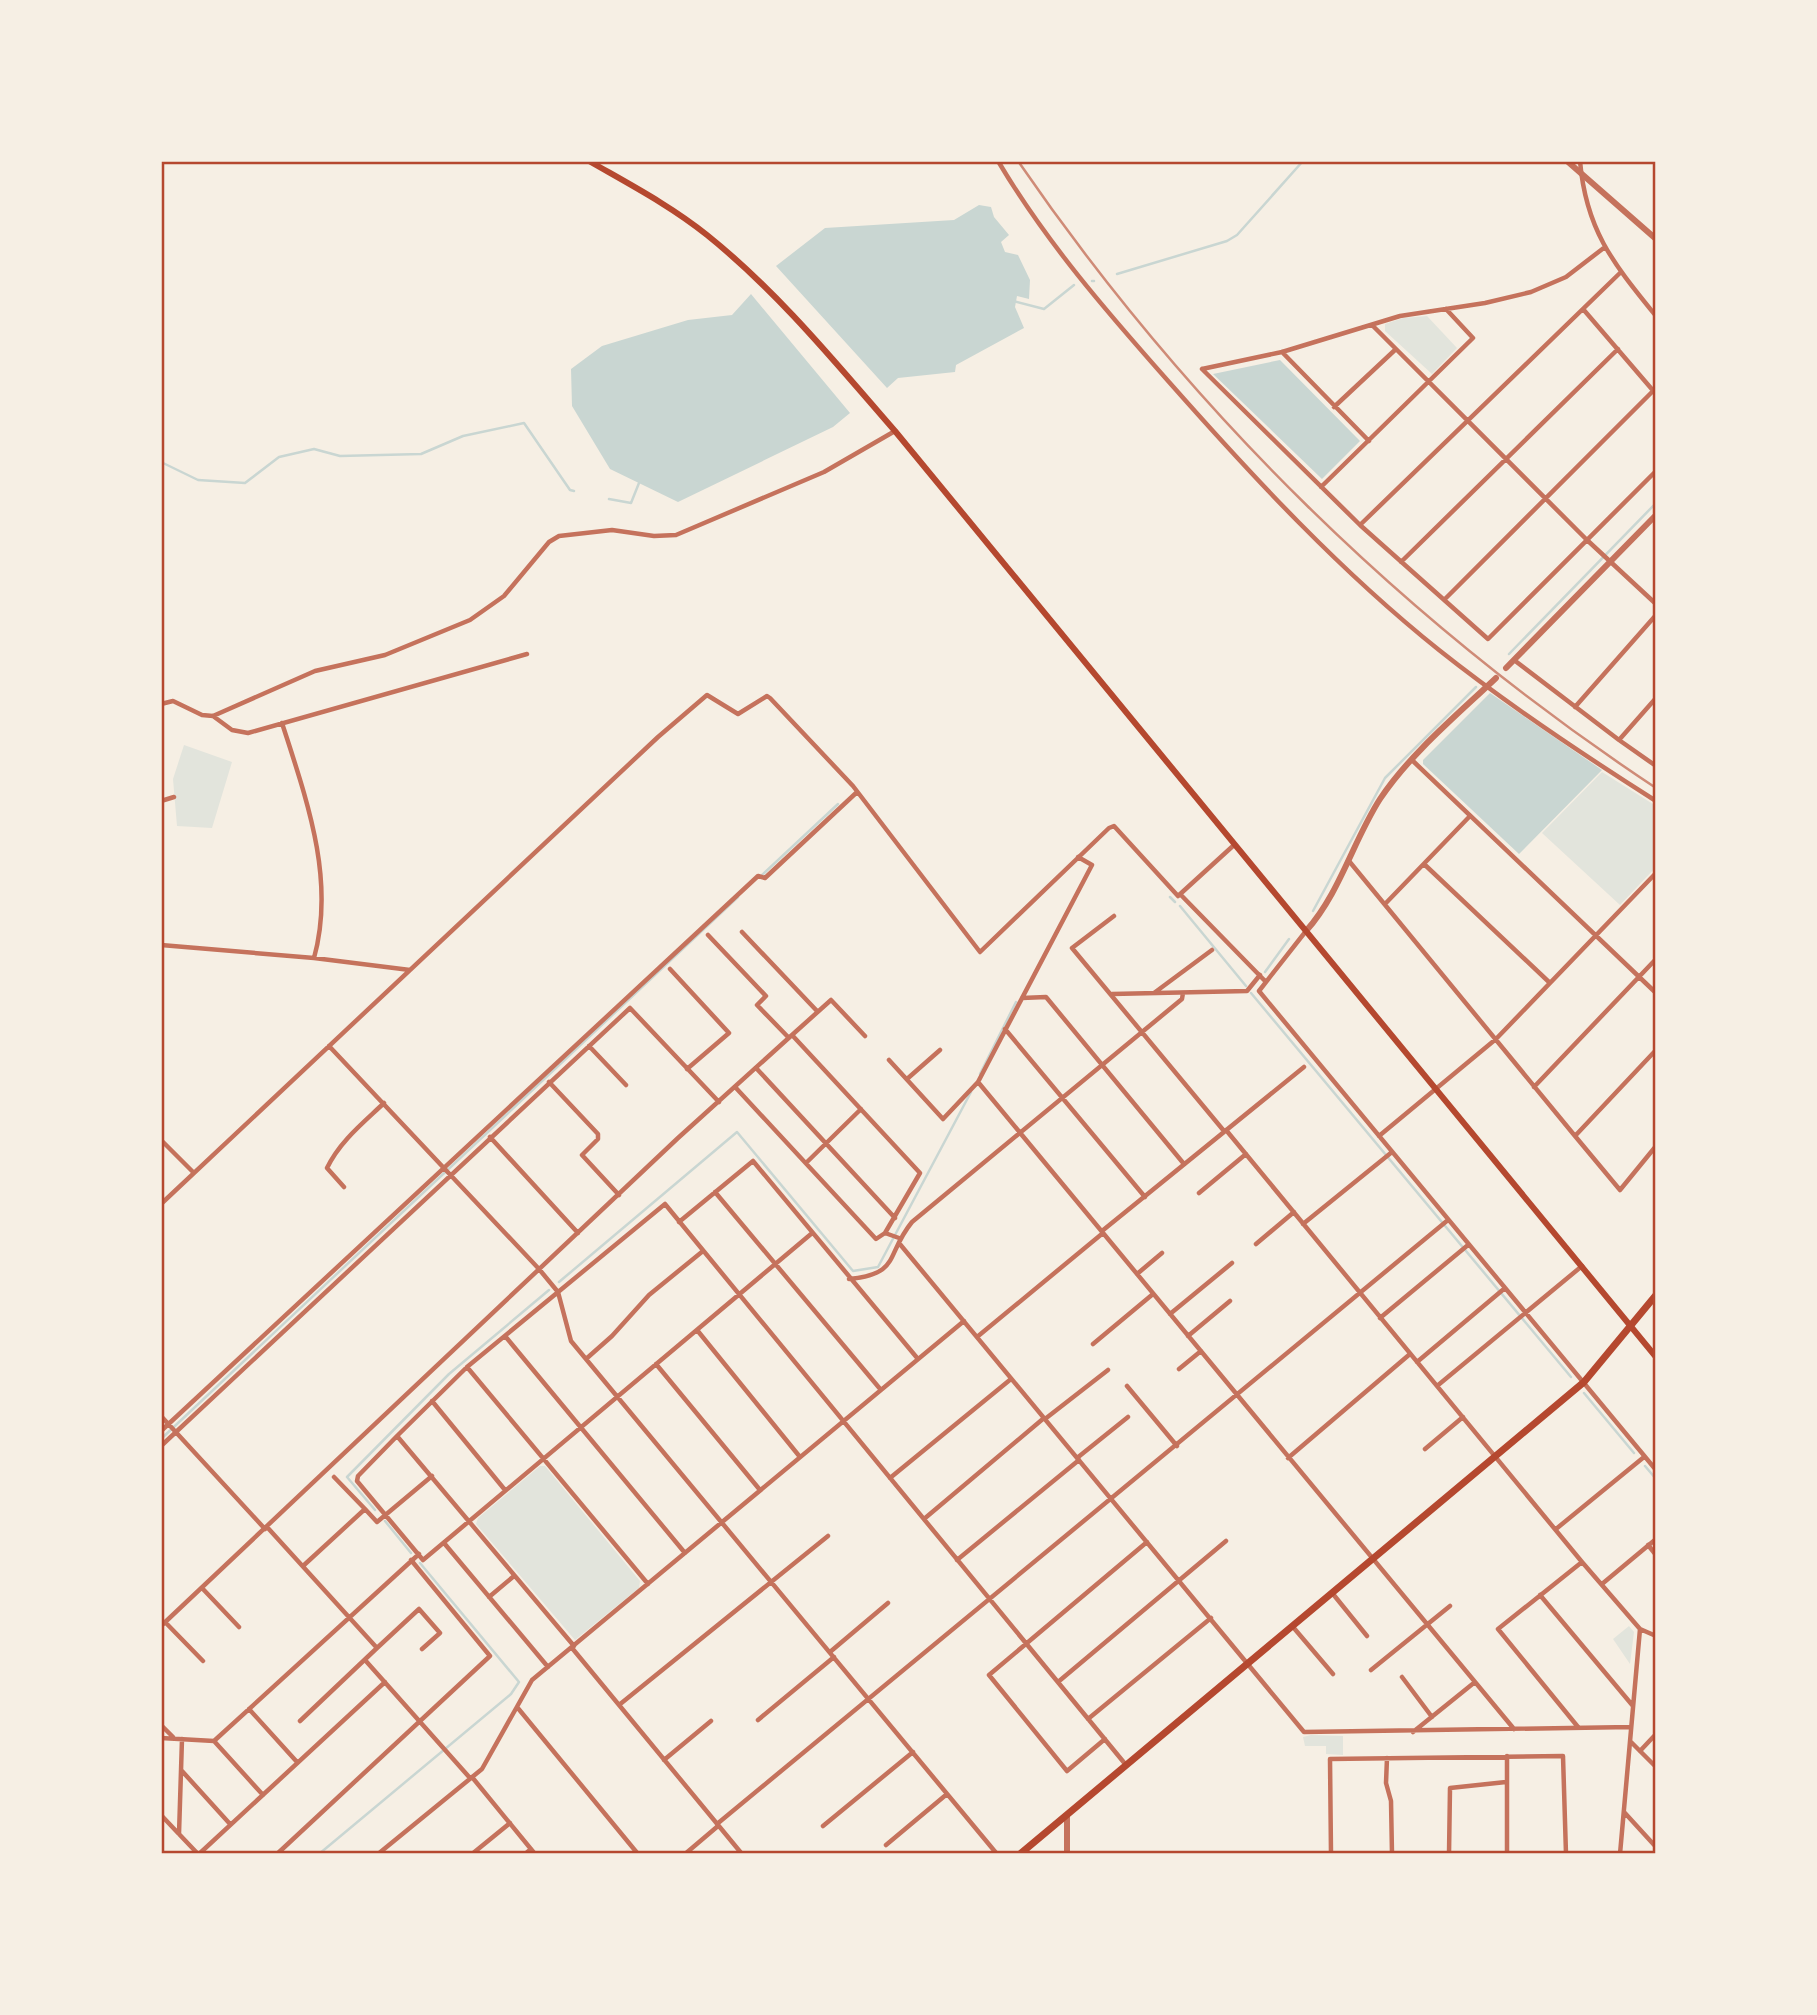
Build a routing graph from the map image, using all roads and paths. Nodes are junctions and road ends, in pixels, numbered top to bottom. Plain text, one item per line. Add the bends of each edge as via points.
1 (589, 161) edge
2 (998, 161) edge
3 (1567, 161) edge
4 (1580, 161) edge
5 (1581, 175) junction
6 (1656, 239) edge
7 (1605, 247) junction
8 (1621, 272) junction
9 (1446, 308) junction
10 (1583, 309) junction
11 (1656, 316) edge
12 (1372, 325) junction
13 (1396, 349) junction
14 (1618, 349) junction
15 (1282, 352) junction
16 (1429, 382) junction
17 (1655, 393) edge
18 (1334, 407) junction
19 (1467, 420) junction
20 (895, 431) junction
21 (1369, 441) junction
22 (1506, 459) junction
23 (1656, 471) edge
24 (1321, 487) junction
25 (1545, 498) junction
26 (1656, 515) edge
27 (1360, 525) junction
28 (1587, 540) junction
29 (1606, 558) junction
30 (1401, 562) junction
31 (1444, 600) junction
32 (1656, 604) edge
33 (1656, 615) edge
34 (527, 653) dead end
35 (1514, 660) junction
36 (1506, 668) dead end
37 (1496, 678) dead end
38 (1487, 687) junction
39 (1656, 698) edge
40 (161, 704) edge
41 (1575, 707) junction
42 (213, 716) junction
43 (282, 723) junction
44 (1619, 740) junction
45 (1413, 761) junction
46 (1656, 766) edge
47 (856, 793) junction
48 (174, 797) dead end
49 (161, 800) edge
50 (1656, 802) edge
51 (1470, 816) junction
52 (1234, 845) junction
53 (1079, 857) junction
54 (1349, 860) junction
55 (1424, 864) junction
56 (1656, 873) edge
57 (1180, 894) junction
58 (1385, 904) junction
59 (1114, 916) dead end
60 (1306, 931) junction
61 (742, 932) dead end
62 (708, 935) dead end
63 (1596, 936) junction
64 (161, 945) edge
65 (1212, 950) dead end
66 (314, 958) junction
67 (1656, 959) edge
68 (670, 968) dead end
69 (411, 970) junction
70 (1260, 975) junction
71 (1639, 977) junction
72 (1266, 982) junction
73 (1550, 983) junction
74 (1154, 993) junction
75 (1182, 993) junction
76 (1656, 993) edge
77 (1111, 995) junction
78 (1021, 998) junction
79 (817, 1011) junction
80 (1005, 1029) junction
81 (1142, 1031) junction
82 (864, 1036) dead end
83 (791, 1037) junction
84 (1496, 1040) junction
85 (329, 1045) junction
86 (589, 1046) junction
87 (940, 1050) dead end
88 (1656, 1050) edge
89 (889, 1060) dead end
90 (1103, 1065) junction
91 (1304, 1067) dead end
92 (687, 1069) junction
93 (757, 1069) junction
94 (907, 1079) junction
95 (549, 1082) junction
96 (978, 1082) junction
97 (626, 1085) dead end
98 (1534, 1087) junction
99 (736, 1088) junction
100 (1437, 1090) junction
101 (1061, 1098) junction
102 (719, 1102) junction
103 (384, 1103) junction
104 (861, 1109) junction
105 (1225, 1130) junction
106 (1020, 1132) junction
107 (1379, 1136) junction
108 (1575, 1136) junction
109 (490, 1137) junction
110 (161, 1140) edge
111 (826, 1144) junction
112 (1656, 1146) edge
113 (1246, 1154) junction
114 (1389, 1155) junction
115 (806, 1163) junction
116 (1184, 1164) junction
117 (447, 1172) junction
118 (194, 1174) junction
119 (344, 1187) dead end
120 (715, 1192) junction
121 (1199, 1193) dead end
122 (619, 1195) junction
123 (1144, 1197) junction
124 (161, 1204) edge
125 (1294, 1212) junction
126 (895, 1218) junction
127 (1447, 1221) junction
128 (679, 1222) junction
129 (1303, 1224) junction
130 (1102, 1232) junction
131 (578, 1233) junction
132 (885, 1233) junction
133 (811, 1234) junction
134 (899, 1240) junction
135 (1256, 1244) dead end
136 (1468, 1245) junction
137 (703, 1251) junction
138 (1162, 1253) dead end
139 (1232, 1263) dead end
140 (776, 1264) junction
141 (1582, 1266) junction
142 (539, 1269) junction
143 (1137, 1274) junction
144 (849, 1279) junction
145 (1504, 1289) junction
146 (558, 1292) junction
147 (1359, 1293) junction
148 (1153, 1294) junction
149 (1656, 1295) edge
150 (739, 1296) junction
151 (1230, 1301) dead end
152 (1170, 1314) junction
153 (1524, 1314) junction
154 (1380, 1318) junction
155 (964, 1321) junction
156 (1631, 1326) junction
157 (697, 1330) junction
158 (505, 1336) junction
159 (1188, 1336) junction
160 (977, 1337) junction
161 (1093, 1345) dead end
162 (1201, 1351) junction
163 (1410, 1354) junction
164 (1656, 1357) edge
165 (586, 1359) junction
166 (918, 1359) junction
167 (1417, 1362) junction
168 (656, 1364) junction
169 (467, 1367) junction
170 (1179, 1369) dead end
171 (1108, 1370) dead end
172 (1011, 1379) junction
173 (1584, 1382) junction
174 (1127, 1386) dead end
175 (1437, 1386) junction
176 (881, 1390) junction
177 (618, 1396) junction
178 (1238, 1396) junction
179 (432, 1401) junction
180 (161, 1416) edge
181 (1128, 1417) dead end
182 (1463, 1417) junction
183 (1045, 1418) junction
184 (843, 1421) junction
185 (168, 1424) junction
186 (580, 1428) junction
187 (161, 1431) edge
188 (175, 1431) junction
189 (397, 1436) junction
190 (161, 1446) edge
191 (1177, 1446) junction
192 (1424, 1449) dead end
193 (800, 1457) junction
194 (1496, 1457) junction
195 (1644, 1457) junction
196 (544, 1458) junction
197 (1287, 1458) junction
198 (1078, 1459) junction
199 (1656, 1470) edge
200 (432, 1476) junction
201 (334, 1477) dead end
202 (890, 1478) junction
203 (505, 1490) junction
204 (760, 1490) junction
205 (1111, 1499) junction
206 (365, 1509) junction
207 (386, 1514) junction
208 (924, 1518) junction
209 (469, 1520) junction
210 (722, 1522) junction
211 (266, 1528) junction
212 (1556, 1529) junction
213 (828, 1536) dead end
214 (1656, 1539) edge
215 (1226, 1541) dead end
216 (1148, 1542) junction
217 (444, 1543) junction
218 (1648, 1545) junction
219 (685, 1553) junction
220 (419, 1555) junction
221 (1656, 1555) edge
222 (411, 1560) junction
223 (957, 1560) junction
224 (1373, 1560) junction
225 (1582, 1562) junction
226 (303, 1566) junction
227 (513, 1576) junction
228 (1180, 1581) junction
229 (771, 1582) junction
230 (648, 1584) junction
231 (1601, 1584) junction
232 (202, 1588) junction
233 (1333, 1594) junction
234 (1540, 1595) junction
235 (489, 1597) junction
236 (990, 1599) junction
237 (888, 1603) dead end
238 (1450, 1606) dead end
239 (350, 1618) junction
240 (1211, 1618) junction
241 (163, 1624) edge
242 (1427, 1625) junction
243 (239, 1627) dead end
244 (1293, 1627) junction
245 (1640, 1629) junction
246 (1367, 1636) dead end
247 (1656, 1636) edge
248 (1026, 1643) junction
249 (573, 1647) junction
250 (377, 1648) junction
251 (422, 1649) dead end
252 (830, 1652) junction
253 (834, 1657) junction
254 (365, 1660) junction
255 (203, 1661) dead end
256 (1248, 1664) junction
257 (548, 1667) junction
258 (1371, 1670) dead end
259 (1333, 1674) dead end
260 (1402, 1677) dead end
261 (385, 1682) junction
262 (1058, 1682) junction
263 (1475, 1682) junction
264 (870, 1700) junction
265 (619, 1705) junction
266 (1633, 1706) junction
267 (517, 1707) junction
268 (249, 1709) junction
269 (1432, 1717) junction
270 (1088, 1718) junction
271 (419, 1720) junction
272 (758, 1720) dead end
273 (300, 1721) dead end
274 (711, 1721) dead end
275 (161, 1724) edge
276 (1578, 1727) junction
277 (1631, 1727) junction
278 (1514, 1730) junction
279 (1413, 1732) junction
280 (1656, 1734) edge
281 (161, 1738) edge
282 (174, 1738) junction
283 (183, 1739) junction
284 (1105, 1740) junction
285 (214, 1741) junction
286 (1630, 1742) junction
287 (1640, 1751) junction
288 (913, 1752) junction
289 (1507, 1756) junction
290 (1387, 1758) junction
291 (664, 1760) junction
292 (297, 1762) junction
293 (1127, 1766) junction
294 (1656, 1767) edge
295 (181, 1770) junction
296 (471, 1777) junction
297 (1506, 1782) junction
298 (947, 1794) junction
299 (263, 1795) junction
300 (1624, 1812) junction
301 (161, 1815) edge
302 (1067, 1816) junction
303 (510, 1823) junction
304 (230, 1824) junction
305 (718, 1825) junction
306 (823, 1826) dead end
307 (179, 1834) junction
308 (886, 1845) dead end
309 (1656, 1847) edge
310 (533, 1851) edge
311 (198, 1854) edge
312 (276, 1854) edge
313 (378, 1854) edge
314 (472, 1854) edge
315 (525, 1854) edge
316 (638, 1854) edge
317 (685, 1854) edge
318 (742, 1854) edge
319 (997, 1854) edge
320 (1020, 1854) edge
321 (1067, 1854) edge
322 (1331, 1854) edge
323 (1392, 1854) edge
324 (1449, 1854) edge
325 (1507, 1854) edge
326 (1566, 1854) edge
327 (1620, 1854) edge

1 - 20 main road via 667,206 739,262 798,318
2 - 38 street via 1066,263 1235,457 1348,571
3 - 5 street
4 - 5 street
5 - 6 street
5 - 7 street via 1591,222
7 - 8 street
7 - 9 street via 1549,285 1485,303
8 - 10 street
8 - 11 street
9 - 12 street
9 - 16 street via 1473,338
10 - 14 street
10 - 19 street
12 - 13 street
12 - 15 street
13 - 16 street
13 - 18 street
14 - 17 street
14 - 22 street
15 - 18 street
15 - 24 street via 1202,369
16 - 19 street
16 - 21 street
17 - 25 street
18 - 21 street
19 - 22 street
19 - 27 street
20 - 42 street via 824,471 676,535 612,530 559,536 504,596 470,620 385,655 315,671
20 - 52 main road
21 - 24 street
22 - 25 street
22 - 30 street
23 - 28 street
24 - 27 street
25 - 28 street
25 - 31 street
26 - 29 street
27 - 30 street
28 - 29 street
28 - 31 street via 1488,639
29 - 32 street
29 - 35 street
30 - 31 street
33 - 41 street
34 - 43 street
35 - 36 street
35 - 41 street
37 - 38 street
38 - 45 street
38 - 50 street
39 - 44 street
40 - 42 street via 173,701
41 - 44 street
42 - 43 street via 241,734
43 - 66 street via 305,795 320,875 322,922
44 - 46 street
45 - 51 street
45 - 54 street via 1378,802
47 - 53 street via 979,952
47 - 69 street via 767,696 738,714 707,695
47 - 117 street via 765,878 758,876
48 - 49 street
51 - 55 street
51 - 63 street
52 - 57 street
52 - 60 main road
53 - 57 street via 1115,827
53 - 78 street via 1092,865
54 - 58 street
54 - 60 street
55 - 58 street
55 - 73 street
56 - 63 street
57 - 70 street
58 - 84 street
59 - 77 street via 1072,948
60 - 72 street
60 - 100 main road
61 - 79 street
62 - 83 street via 766,996 757,1005
63 - 71 street
63 - 73 street
64 - 66 street
65 - 74 street
66 - 69 street
67 - 71 street
68 - 92 street via 729,1033
69 - 85 street
70 - 72 street
70 - 75 street via 1247,991
71 - 76 street
71 - 98 street
72 - 107 street via 1259,991
73 - 84 street
74 - 75 street
74 - 77 street
75 - 81 street via 1182,999
77 - 81 street
78 - 80 street
78 - 90 street via 1046,998
79 - 82 street via 831,1000
79 - 83 street
80 - 96 street
80 - 101 street
81 - 90 street
81 - 105 street
83 - 93 street
83 - 104 street
84 - 98 street
84 - 100 street
85 - 103 street
85 - 118 street
86 - 92 street via 630,1008
86 - 95 street
86 - 97 street
87 - 94 street
88 - 108 street
89 - 94 street
90 - 101 street
90 - 116 street
91 - 105 street
92 - 102 street
93 - 99 street
93 - 111 street
94 - 96 street via 943,1119
95 - 109 street
95 - 122 street via 598,1134 582,1155
96 - 106 street
98 - 108 street
99 - 102 street
99 - 115 street
100 - 107 street
100 - 141 main road
101 - 106 street
101 - 123 street
102 - 122 street
103 - 117 street
103 - 119 street via 344,1141 327,1168
104 - 111 street
104 - 126 street via 920,1172
105 - 113 street
105 - 116 street
106 - 130 street
106 - 134 street via 912,1222
107 - 114 street
108 - 112 street via 1620,1190
109 - 117 street
109 - 131 street
110 - 118 street
111 - 115 street
111 - 126 street
113 - 121 street
113 - 125 street
114 - 127 street
114 - 129 street
115 - 132 street via 876,1239
116 - 123 street
117 - 142 street
117 - 185 street
117 - 188 street
118 - 124 street
120 - 128 street
120 - 133 street via 753,1161
120 - 140 street
122 - 131 street
123 - 130 street
125 - 129 street
125 - 135 street
126 - 132 street
127 - 136 street
127 - 147 street
128 - 137 street
128 - 146 street via 665,1204
129 - 147 street
130 - 143 street
130 - 160 street
131 - 142 street
132 - 134 street
133 - 140 street
133 - 144 street
134 - 144 street via 890,1263 878,1275
134 - 155 street
136 - 145 street
136 - 154 street
137 - 150 street
137 - 165 street via 649,1295
138 - 143 street
139 - 152 street
140 - 150 street
140 - 176 street
141 - 153 street
141 - 156 main road
142 - 146 street
142 - 211 street
143 - 148 street
144 - 166 street
145 - 153 street
145 - 167 street
146 - 158 street
146 - 165 street via 571,1341
147 - 154 street
147 - 178 street
148 - 152 street
148 - 161 street
149 - 156 main road
150 - 157 street
150 - 184 street
151 - 159 street
152 - 159 street
153 - 173 street
153 - 175 street
154 - 163 street
155 - 160 street
155 - 166 street
156 - 164 main road
156 - 173 main road
157 - 168 street
157 - 193 street
158 - 169 street
158 - 186 street
159 - 162 street
160 - 172 street
162 - 170 street
162 - 178 street
163 - 167 street
163 - 197 street
165 - 177 street
166 - 176 street
167 - 175 street
168 - 177 street
168 - 204 street
169 - 179 street
169 - 196 street
171 - 183 street
172 - 183 street
172 - 202 street
173 - 194 main road
173 - 195 street
174 - 191 street
175 - 182 street
176 - 184 street
177 - 186 street
177 - 210 street
178 - 191 street
178 - 197 street
179 - 189 street
179 - 203 street
180 - 185 street
181 - 198 street
182 - 192 street
182 - 194 street
183 - 198 street
183 - 208 street
184 - 193 street
184 - 202 street
185 - 187 street
185 - 188 street
186 - 196 street
186 - 219 street
188 - 190 street
188 - 211 street
189 - 200 street
189 - 207 street via 357,1481
191 - 205 street
193 - 204 street
194 - 212 street
194 - 224 main road
195 - 199 street
195 - 212 street
196 - 203 street
196 - 230 street
197 - 224 street
198 - 205 street
198 - 223 street
200 - 207 street
200 - 209 street
201 - 206 street
202 - 208 street
203 - 209 street
204 - 210 street
205 - 216 street
205 - 236 street
206 - 207 street via 377,1522
206 - 226 street
207 - 220 street
208 - 223 street
209 - 217 street
209 - 227 street
210 - 219 street
210 - 229 street
211 - 226 street
211 - 232 street
212 - 225 street
213 - 229 street
214 - 218 street
215 - 228 street
216 - 228 street
216 - 248 street
217 - 220 street via 424,1560
217 - 235 street
218 - 221 street
218 - 231 street
219 - 230 street
220 - 222 street
222 - 239 street
222 - 271 street via 490,1656
223 - 236 street
224 - 233 main road
224 - 242 street
225 - 231 street
225 - 234 street
226 - 239 street
227 - 235 street
227 - 249 street
228 - 240 street
228 - 262 street
229 - 252 street
229 - 265 street
230 - 249 street
231 - 245 street
232 - 241 street
232 - 243 street
233 - 244 main road
233 - 246 street
234 - 266 street
234 - 276 street via 1498,1629
235 - 257 street
236 - 248 street
236 - 264 street
237 - 252 street
238 - 242 street
239 - 250 street
239 - 268 street
240 - 256 street
240 - 270 street
241 - 255 street
242 - 258 street
242 - 263 street
244 - 256 main road
244 - 259 street
245 - 247 street
245 - 266 street
248 - 262 street
248 - 284 street via 989,1675 1058,1761 1067,1771
249 - 257 street
249 - 265 street
250 - 251 street via 419,1609 440,1633
250 - 254 street
252 - 253 street
253 - 264 street
253 - 272 street
254 - 261 street
254 - 273 street
256 - 279 street via 1304,1732
256 - 293 main road
257 - 267 street via 532,1680
260 - 269 street
261 - 271 street
261 - 292 street
262 - 270 street
263 - 269 street
263 - 278 street
264 - 288 street
264 - 305 street
265 - 291 street
266 - 277 street
267 - 296 street via 482,1769
267 - 316 street
268 - 285 street
268 - 292 street
269 - 279 street
270 - 284 street
271 - 296 street
271 - 312 street
274 - 291 street
275 - 282 street
276 - 277 street
276 - 278 street
277 - 286 street
278 - 279 street
280 - 287 street
281 - 282 street
282 - 283 street
283 - 285 street
283 - 295 street
284 - 293 street
285 - 299 street
286 - 287 street
286 - 300 street
287 - 294 street
288 - 298 street
288 - 306 street
289 - 290 street
289 - 297 street
289 - 326 street via 1563,1756
290 - 322 street via 1330,1759
290 - 323 street
291 - 305 street
292 - 299 street
293 - 302 main road
295 - 304 street
295 - 307 street
296 - 303 street
296 - 313 street
297 - 324 street via 1450,1788
297 - 325 street
298 - 308 street
298 - 319 street
299 - 304 street
300 - 309 street
300 - 327 street
301 - 307 street
302 - 320 main road
302 - 321 street
303 - 310 street
303 - 314 street
304 - 311 street
305 - 317 street
305 - 318 street
307 - 311 street
310 - 315 street

